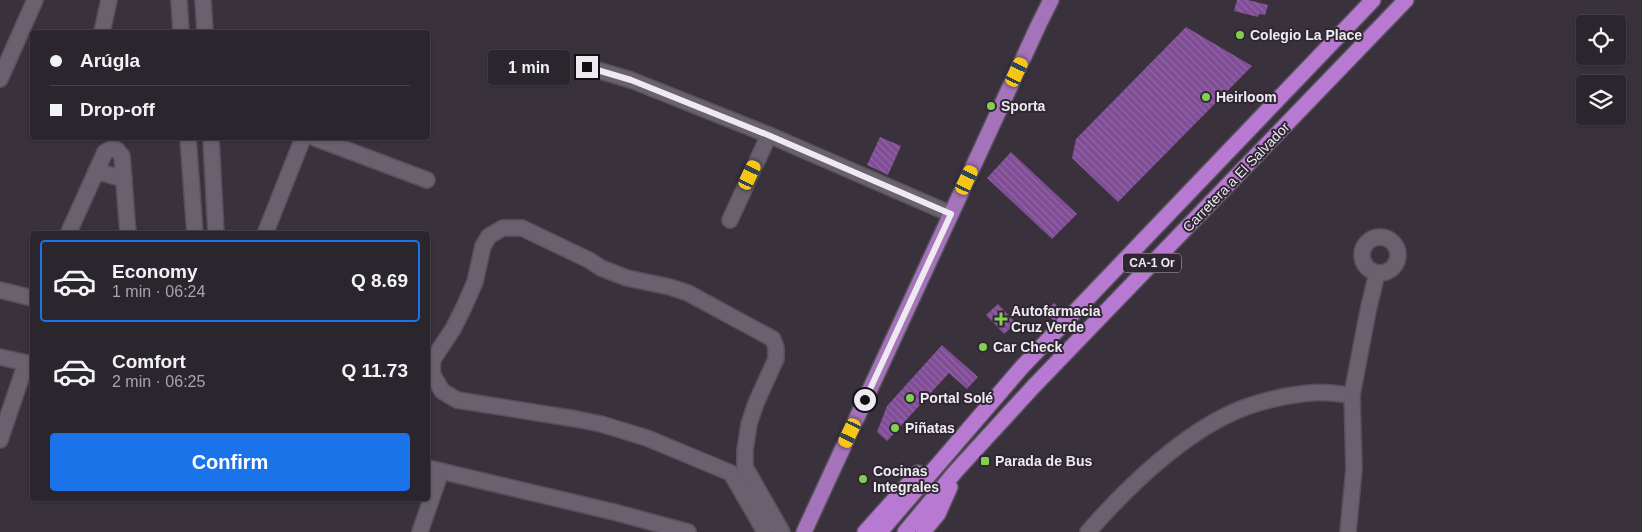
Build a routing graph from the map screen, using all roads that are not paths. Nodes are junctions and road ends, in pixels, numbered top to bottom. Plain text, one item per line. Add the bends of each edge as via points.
1 (36, 0) edge
2 (109, 0) edge
3 (179, 0) edge
4 (203, 0) edge
5 (1052, 0) edge
6 (1373, 0) edge
7 (1406, 0) edge
8 (102, 30) edge
9 (181, 30) edge
10 (205, 30) edge
11 (587, 67) dead end
12 (0, 79) edge
13 (768, 135) junction
14 (188, 140) edge
15 (211, 140) edge
16 (302, 140) edge
17 (320, 140) edge
18 (96, 171) junction
19 (124, 179) junction
20 (428, 180) dead end
21 (951, 214) junction
22 (730, 220) dead end
23 (216, 230) edge
24 (69, 231) edge
25 (128, 231) edge
26 (195, 231) edge
27 (266, 231) edge
28 (1378, 273) dead end
29 (0, 290) edge
30 (30, 298) edge
31 (0, 356) edge
32 (29, 364) edge
33 (1352, 395) junction
34 (981, 414) junction
35 (0, 440) edge
36 (434, 469) edge
37 (738, 470) junction
38 (956, 470) junction
39 (430, 487) edge
40 (427, 501) edge
41 (420, 532) edge
42 (688, 532) edge
43 (766, 532) edge
44 (782, 532) edge
45 (804, 532) edge
46 (865, 532) edge
47 (880, 532) edge
48 (905, 532) edge
49 (923, 532) edge
50 (1088, 532) edge
51 (1348, 532) edge

1 - 12 street
2 - 8 street
3 - 9 street
4 - 10 street
5 - 21 main road
6 - 34 highway, Carretera a El Salvador / CA-1 Or via 1022,367
7 - 38 highway, Carretera a El Salvador / CA-1 Or
11 - 13 street via 631,80
13 - 21 street
13 - 22 street
14 - 26 street
15 - 23 street
16 - 27 street
17 - 20 street
18 - 19 street
18 - 19 street via 105,152 116,149 122,156
18 - 24 street
19 - 25 street
21 - 45 main road
23 - 26 street
28 - 33 street
29 - 30 street
31 - 32 street
32 - 35 street
33 - 50 street via 1311,392 1272,399 1244,407 1215,422 1156,465
33 - 51 street via 1354,469
34 - 46 highway via 956,432
34 - 47 highway, Carretera a El Salvador / CA-1 Or
36 - 39 street
36 - 42 street
37 - 37 street via 756,403 776,359 773,338 688,293 601,268 522,228 503,228 490,236 483,246 475,282 464,307 434,359 432,371 442,390 457,400 576,418 610,427
37 - 43 street
37 - 44 street
38 - 48 highway, Carretera a El Salvador / CA-1 Or
38 - 49 highway via 938,514
40 - 41 street

